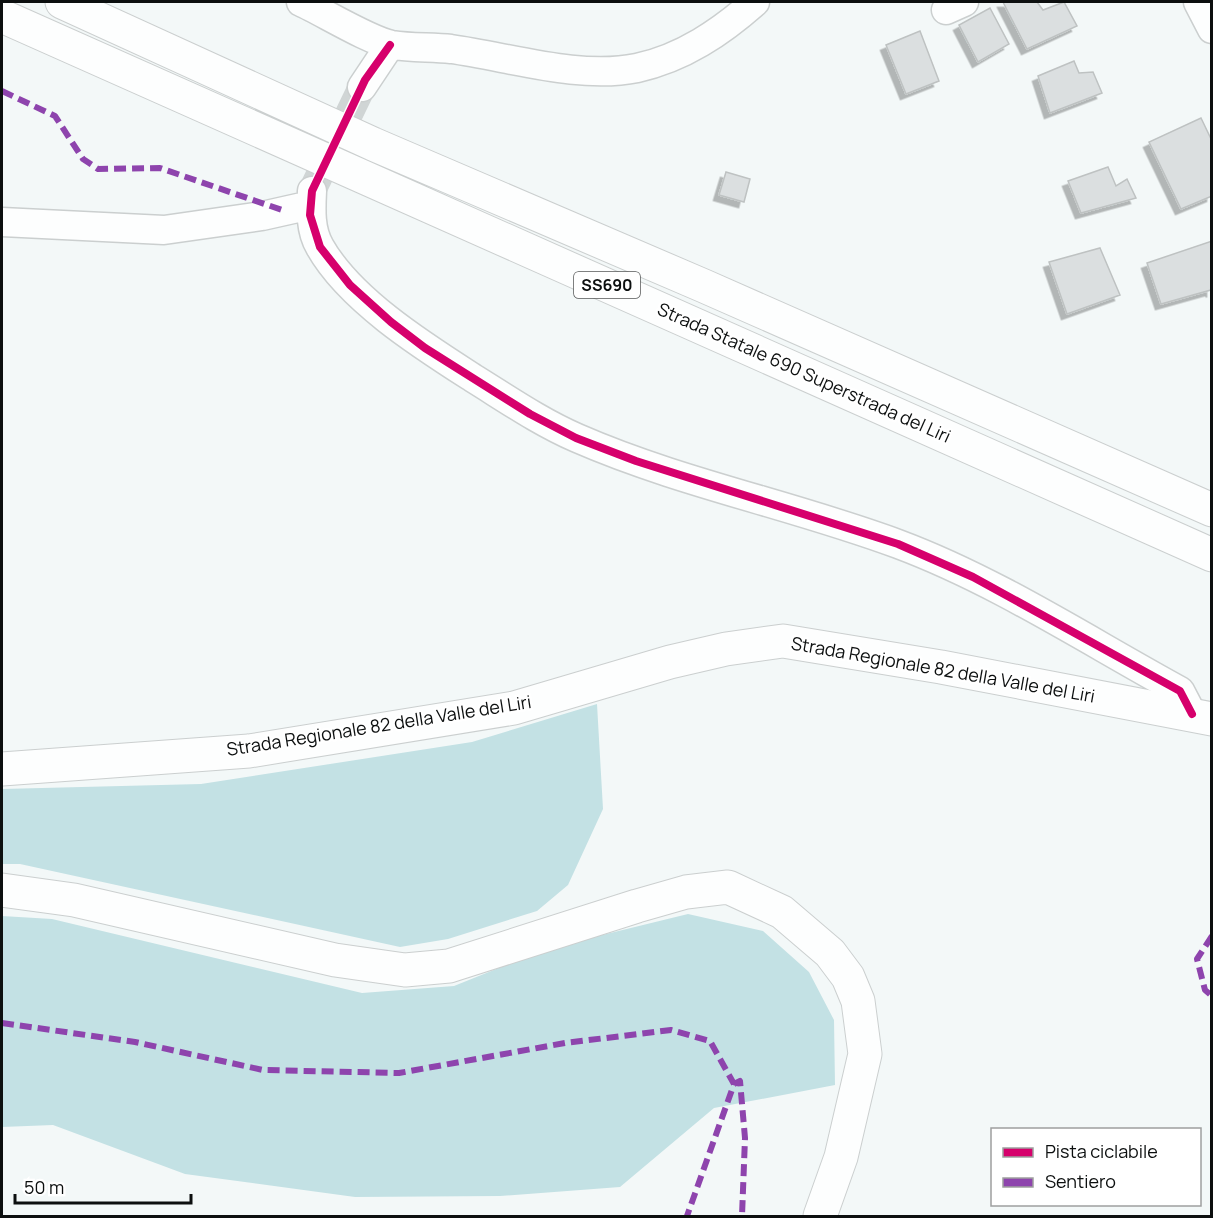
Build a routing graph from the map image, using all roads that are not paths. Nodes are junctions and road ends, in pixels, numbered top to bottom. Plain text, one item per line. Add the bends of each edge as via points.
1 (62, 2) edge
2 (301, 2) edge
3 (755, 2) edge
4 (1198, 2) edge
5 (2, 16) edge
6 (1212, 29) edge
7 (390, 45) junction
8 (362, 87) tunnel mouth
9 (2, 222) edge
10 (1212, 510) edge
11 (1212, 555) edge
12 (1202, 717) edge
13 (2, 769) edge
14 (2, 890) edge
15 (820, 1216) edge

1 - 10 main road, SS690 via 373,144
2 - 7 street
3 - 7 street via 697,45 662,61 623,70 584,70
4 - 6 street
5 - 11 main road, Strada Statale 690 Superstrada del Liri / SS690
7 - 8 street
9 - 12 street via 164,230 262,216 312,198 313,229 320,247 350,285 425,348 530,414 576,438 636,461 898,544 973,577 1180,691
12 - 13 main road, Strada Regionale 82 della Valle del Liri via 908,661 783,642 726,649 670,662 514,708 261,749
14 - 15 main road via 74,900 335,960 405,970 449,966 686,892 728,887 782,912 830,952 848,977 858,1001 865,1054 841,1156

